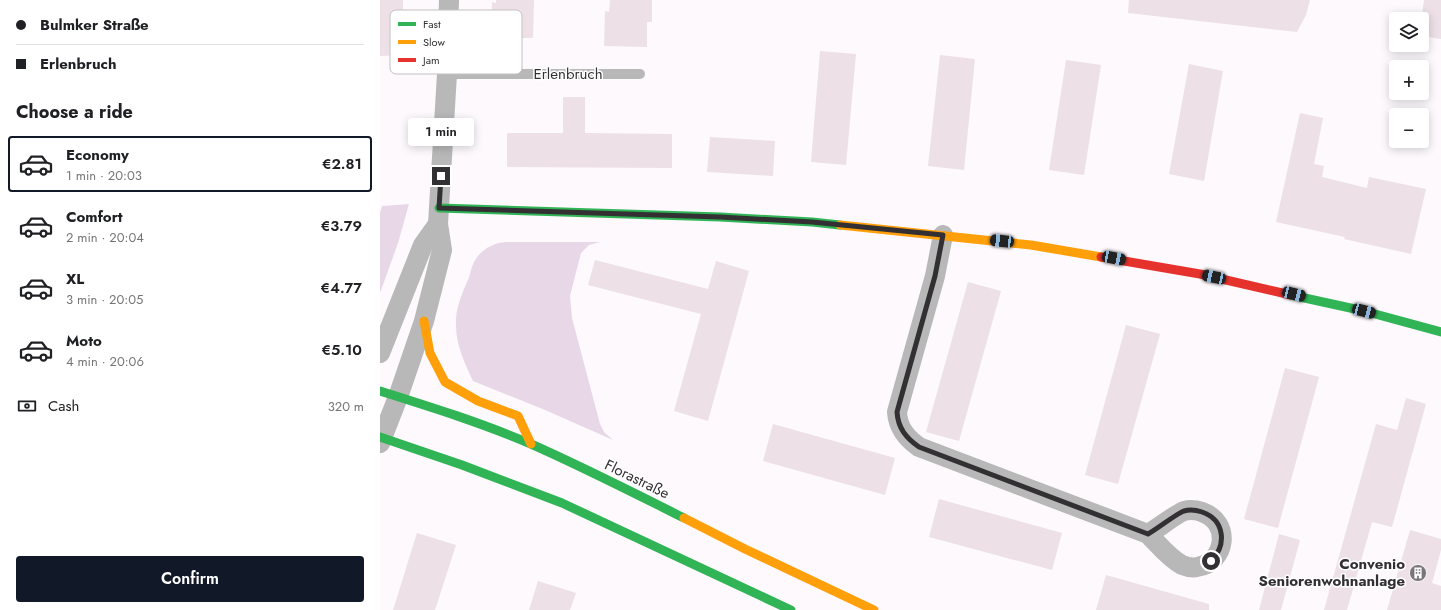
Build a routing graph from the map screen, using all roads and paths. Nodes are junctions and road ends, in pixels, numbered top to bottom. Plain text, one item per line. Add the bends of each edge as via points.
1 (449, 0) edge
2 (449, 10) edge
3 (447, 74) joint
4 (640, 74) dead end
5 (438, 216) junction
6 (943, 235) junction
7 (424, 321) junction
8 (1441, 332) edge
9 (380, 353) edge
10 (389, 394) edge
11 (381, 439) edge
12 (531, 444) junction
13 (1148, 534) dead end
14 (791, 610) edge
15 (874, 610) edge

1 - 2 street
3 - 4 lane, Erlenbruch
3 - 5 street
5 - 6 main road via 727,217 812,222
5 - 7 street via 442,250
5 - 9 street via 423,245
6 - 8 main road via 1031,245 1200,274
6 - 13 street via 935,276 897,412 897,421 901,429 908,439 919,447
7 - 10 street
7 - 12 main road via 430,353 445,382 478,401 518,416
10 - 11 street
10 - 12 main road, Florastraße via 473,421
11 - 14 main road via 462,465 562,503
12 - 15 main road, Florastraße

